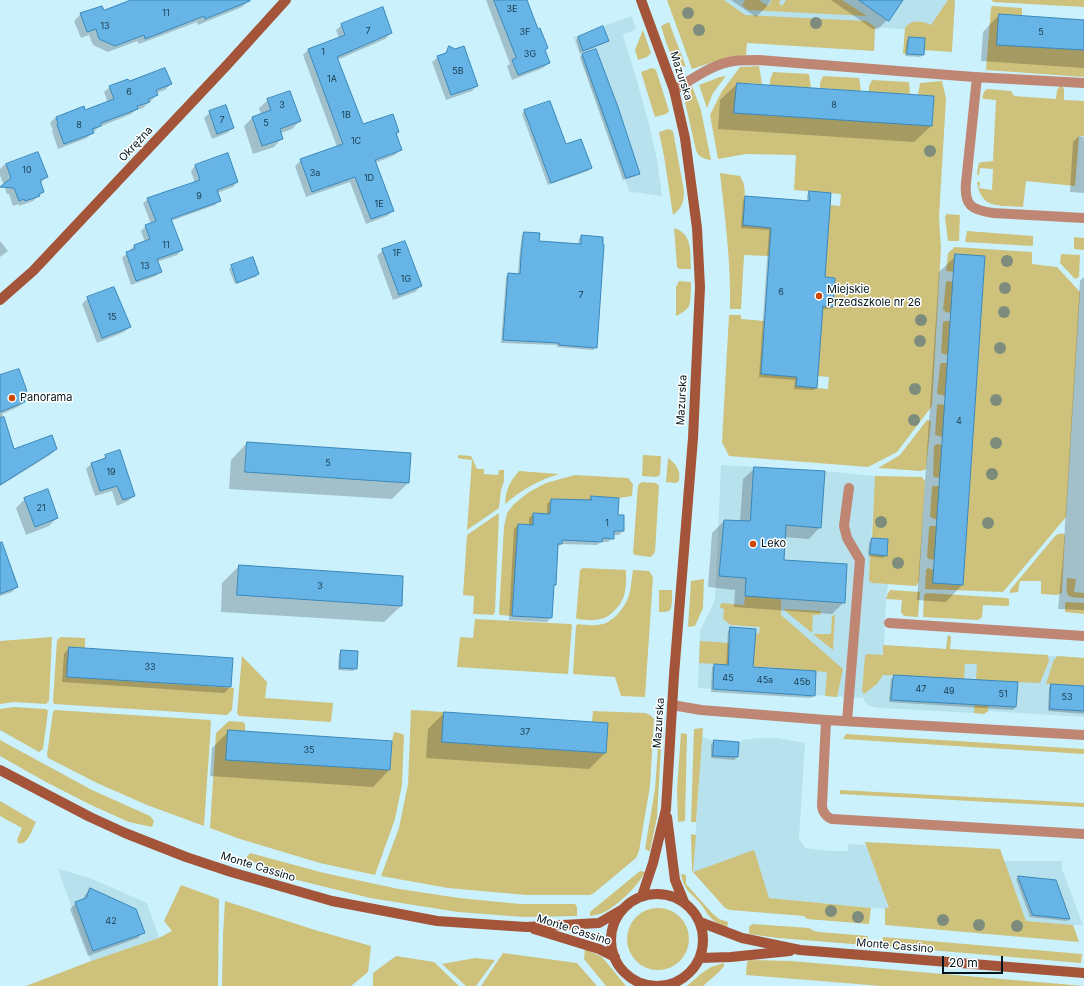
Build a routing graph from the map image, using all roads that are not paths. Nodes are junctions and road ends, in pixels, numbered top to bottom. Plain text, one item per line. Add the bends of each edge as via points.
1 (286, 0) edge
2 (642, 0) edge
3 (977, 77) junction
4 (1084, 83) edge
5 (674, 90) junction
6 (1084, 218) edge
7 (0, 300) edge
8 (849, 488) dead end
9 (889, 623) dead end
10 (1084, 636) edge
11 (672, 705) junction
12 (826, 720) junction
13 (847, 721) junction
14 (1084, 735) edge
15 (0, 770) edge
16 (666, 809) junction
17 (1084, 834) edge
18 (642, 896) junction
19 (684, 902) junction
20 (623, 909) junction
21 (700, 922) junction
22 (526, 927) junction
23 (800, 950) junction
24 (614, 956) junction
25 (700, 958) junction
26 (1084, 973) edge
27 (632, 982) edge
28 (673, 984) edge

1 - 7 main road, Okrężna via 33,271
2 - 5 main road, Mazurska
3 - 4 street
3 - 5 street via 759,60 733,61 715,66
3 - 6 street via 966,183 969,204 980,211 993,213
5 - 11 main road, Mazurska via 685,138 700,287 693,438
8 - 13 street via 844,526 847,538 860,560
9 - 10 street
11 - 12 street via 701,710
11 - 16 main road, Mazurska
12 - 13 street
12 - 17 street via 822,808 828,818
13 - 14 street
15 - 22 main road, Monte Cassino via 90,817 186,857 232,872 332,901 430,920
16 - 18 main road, Mazurska
16 - 19 main road, Mazurska via 675,880
18 - 19 main road via 663,894 674,896
18 - 20 main road
19 - 21 main road via 691,907
20 - 22 main road, Monte Cassino via 599,923
20 - 24 main road via 612,932
21 - 23 main road, Monte Cassino via 742,938
21 - 25 main road via 703,946
22 - 24 main road, Monte Cassino
23 - 25 main road, Monte Cassino
23 - 26 main road, Monte Cassino
24 - 27 main road
25 - 28 main road via 685,977
27 - 28 main road via 652,985

